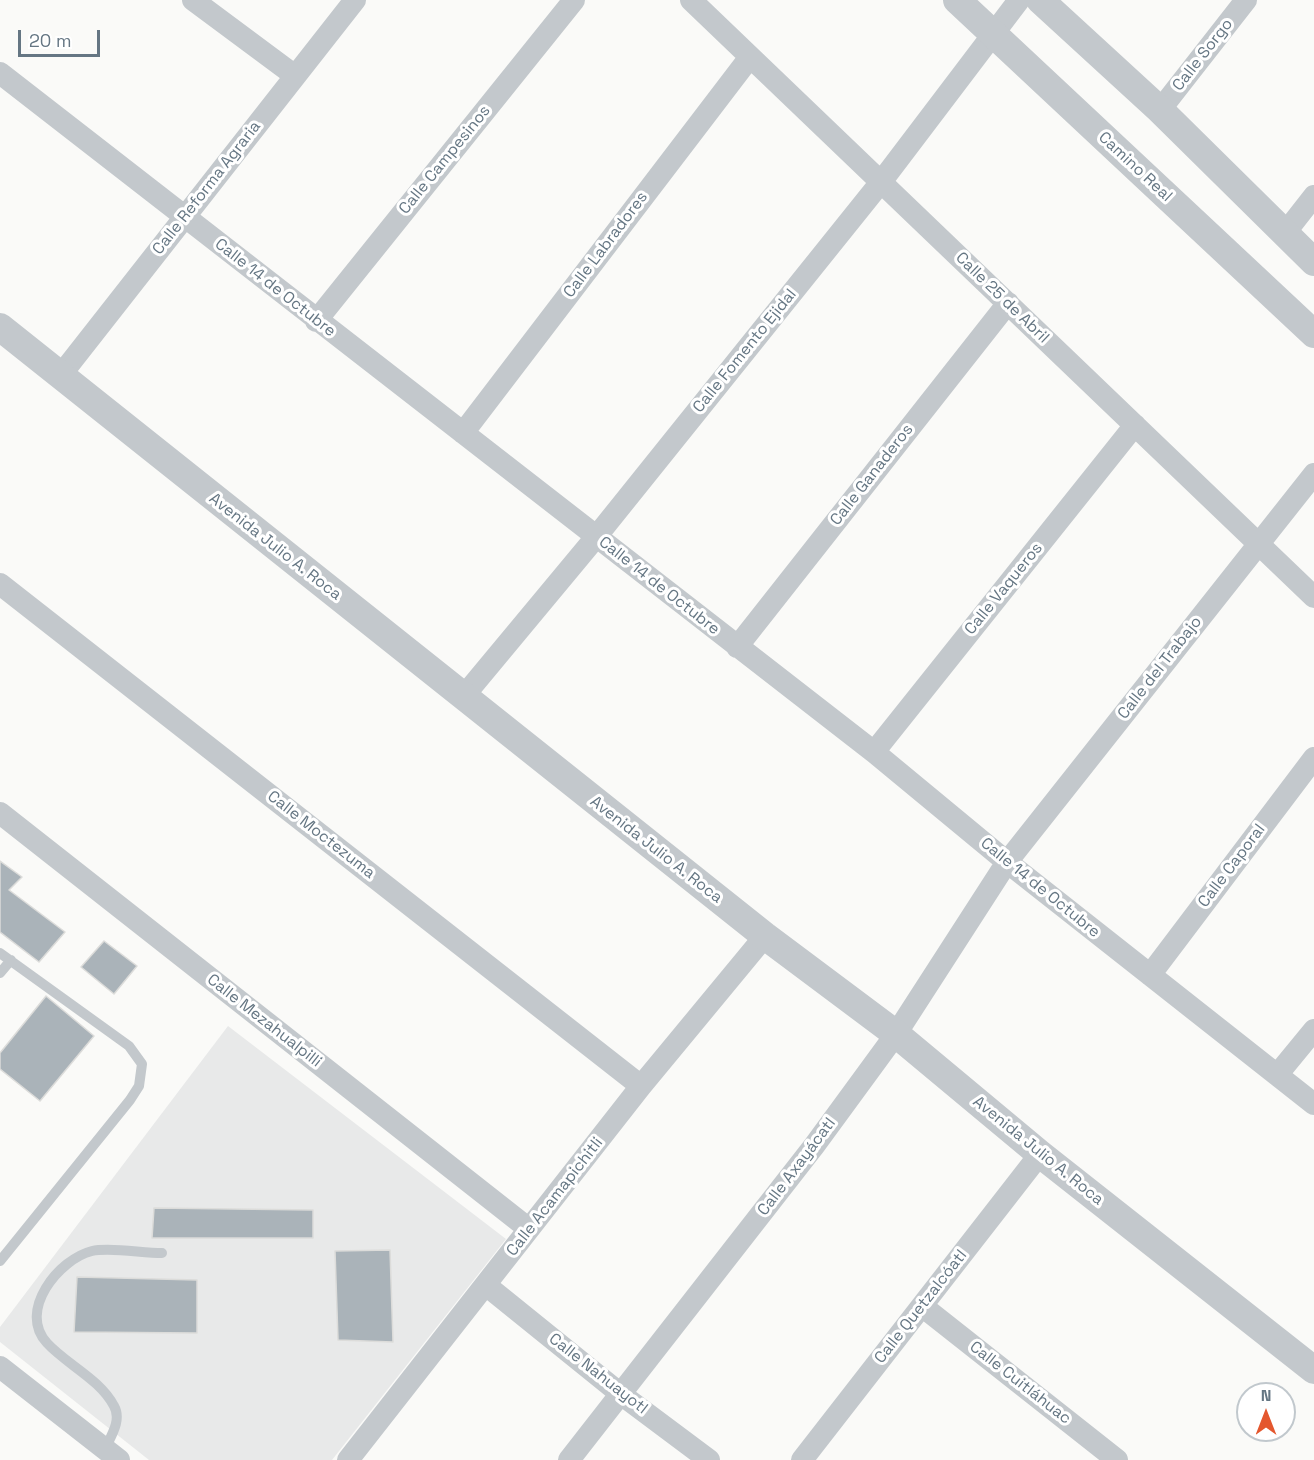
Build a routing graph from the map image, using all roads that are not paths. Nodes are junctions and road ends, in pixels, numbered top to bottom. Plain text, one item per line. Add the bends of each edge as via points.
1 (192, 0) edge
2 (355, 0) edge
3 (574, 0) edge
4 (691, 0) edge
5 (957, 0) edge
6 (1019, 0) edge
7 (1040, 0) edge
8 (1246, 0) edge
9 (994, 35) junction
10 (750, 57) junction
11 (0, 73) edge
12 (294, 75) junction
13 (1160, 110) junction
14 (881, 182) junction
15 (1314, 196) edge
16 (185, 218) junction
17 (1285, 233) junction
18 (1314, 262) edge
19 (1008, 303) junction
20 (316, 321) junction
21 (0, 327) edge
22 (1314, 334) edge
23 (60, 376) junction
24 (1135, 425) junction
25 (463, 433) junction
26 (1314, 474) edge
27 (596, 537) junction
28 (1258, 543) junction
29 (0, 584) edge
30 (1314, 597) edge
31 (737, 647) junction
32 (463, 697) junction
33 (873, 752) junction
34 (1314, 758) edge
35 (0, 813) edge
36 (1007, 862) junction
37 (765, 936) junction
38 (0, 954) edge
39 (11, 960) junction
40 (0, 973) edge
41 (1150, 975) junction
42 (1314, 1030) edge
43 (896, 1034) junction
44 (1277, 1075) junction
45 (641, 1086) junction
46 (1314, 1104) edge
47 (1040, 1154) junction
48 (529, 1229) junction
49 (162, 1253) dead end
50 (0, 1261) edge
51 (488, 1286) junction
52 (922, 1306) junction
53 (0, 1367) edge
54 (1314, 1370) edge
55 (622, 1395) junction
56 (112, 1454) edge
57 (814, 1456) edge
58 (348, 1460) edge
59 (569, 1460) edge
60 (710, 1460) edge
61 (1117, 1460) edge

1 - 12 street
2 - 12 street, Calle Reforma Agraria
3 - 20 street, Calle Campesinos
4 - 10 street, Calle 25 de Abril
5 - 9 street, Camino Real
6 - 9 street, Calle Fomento Ejidal
7 - 13 street
8 - 13 street, Calle Sorgo
9 - 14 street, Calle Fomento Ejidal
9 - 22 street, Camino Real
10 - 14 street, Calle 25 de Abril
10 - 25 street, Calle Labradores
11 - 16 street, Calle 14 de Octubre
12 - 16 street, Calle Reforma Agraria
13 - 17 street
14 - 19 street, Calle 25 de Abril
14 - 27 street, Calle Fomento Ejidal
15 - 17 street
16 - 20 street, Calle 14 de Octubre
16 - 23 street, Calle Reforma Agraria
17 - 18 street
19 - 24 street, Calle 25 de Abril
19 - 31 street, Calle Ganaderos
20 - 25 street, Calle 14 de Octubre
21 - 23 street, Avenida Julio A. Roca
23 - 32 street, Avenida Julio A. Roca
24 - 28 street, Calle 25 de Abril
24 - 33 street, Calle Vaqueros
25 - 27 street, Calle 14 de Octubre
26 - 28 street, Calle del Trabajo
27 - 31 street, Calle 14 de Octubre
27 - 32 street, Calle Fomento Ejidal
28 - 30 street, Calle 25 de Abril
28 - 36 street, Calle del Trabajo
29 - 45 street, Calle Moctezuma
31 - 33 street, Calle 14 de Octubre
32 - 37 street, Avenida Julio A. Roca
33 - 36 street, Calle 14 de Octubre
34 - 41 street, Calle Caporal
35 - 48 street, Calle Mezahualpilli
36 - 41 street, Calle 14 de Octubre
36 - 43 street, Calle Axayácatl
37 - 43 street, Avenida Julio A. Roca
37 - 45 street, Calle Acamapichitli
38 - 39 lane
39 - 40 lane
39 - 50 lane via 129,1046 142,1064 142,1075 120,1113
41 - 44 street, Calle 14 de Octubre
42 - 44 street
43 - 47 street, Avenida Julio A. Roca
43 - 55 street, Calle Axayácatl
44 - 46 street, Calle 14 de Octubre
45 - 48 street, Calle Acamapichitli
47 - 52 street, Calle Quetzalcóatl
47 - 54 street, Avenida Julio A. Roca
48 - 51 street, Calle Acamapichitli
49 - 56 lane via 93,1251 67,1263 39,1298 36,1322 45,1341 114,1406 117,1422
51 - 55 street, Calle Nahuayotl
51 - 58 street, Calle Acamapichitli
52 - 57 street, Calle Quetzalcóatl
52 - 61 street, Calle Cuitláhuac
53 - 56 street
55 - 59 street, Calle Axayácatl
55 - 60 street, Calle Nahuayotl

